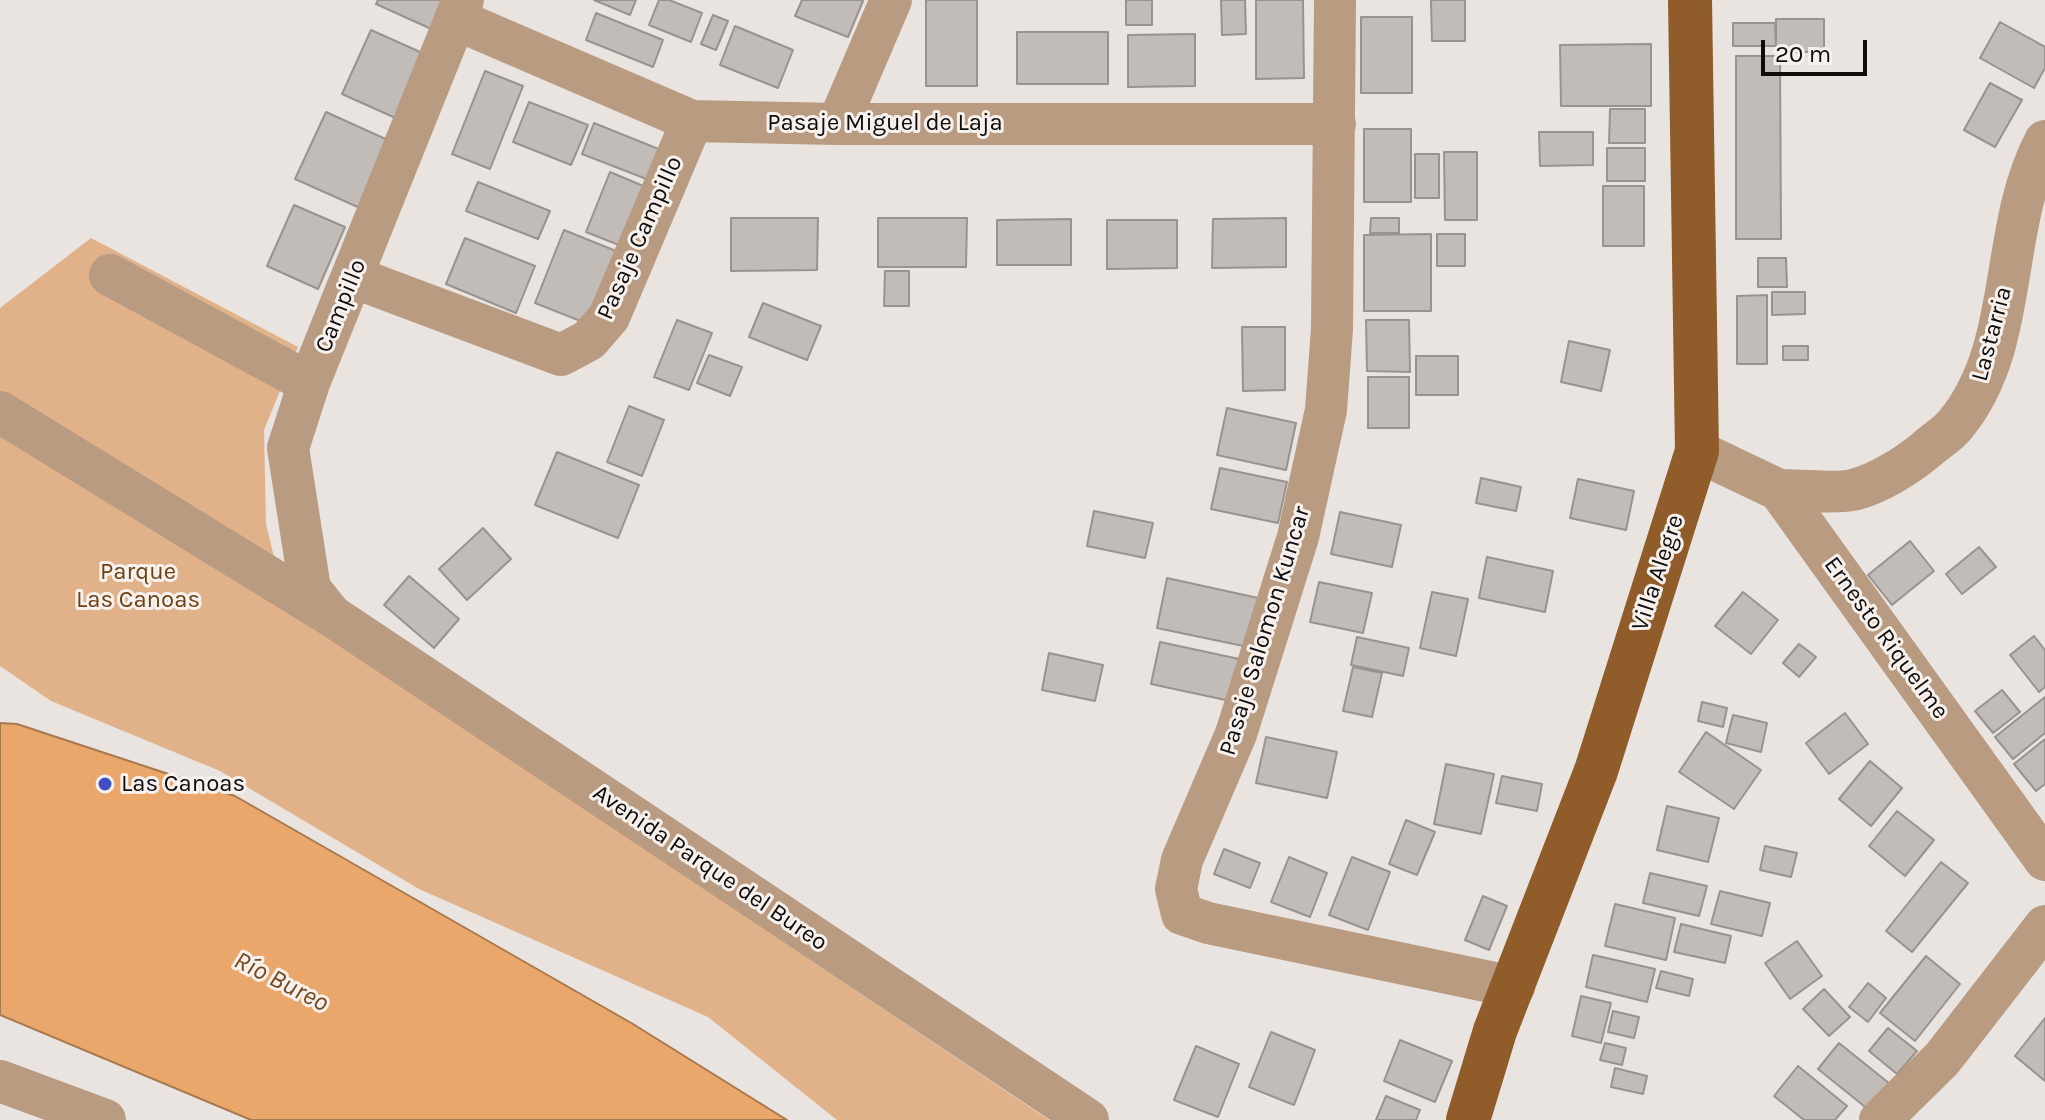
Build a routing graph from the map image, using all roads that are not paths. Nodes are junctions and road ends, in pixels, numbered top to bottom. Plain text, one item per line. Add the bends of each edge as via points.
1 (891, 0) edge
2 (1335, 0) edge
3 (1690, 0) edge
4 (459, 10) edge
5 (692, 121) junction
6 (838, 124) junction
7 (1335, 124) junction
8 (2045, 141) edge
9 (110, 275) dead end
10 (353, 277) junction
11 (309, 383) junction
12 (0, 412) edge
13 (1697, 451) junction
14 (1779, 490) junction
15 (332, 616) junction
16 (2045, 860) edge
17 (2045, 926) edge
18 (1514, 987) junction
19 (0, 1081) edge
20 (105, 1120) edge
21 (1088, 1120) edge
22 (1468, 1120) edge
23 (1880, 1120) edge

1 - 6 street
2 - 7 street, Pasaje Salomon Kuncar
3 - 13 main road, Villa Alegre
4 - 5 street, Pasaje Miguel de Laja
4 - 10 street, Campillo
5 - 6 street, Pasaje Miguel de Laja
5 - 10 street, Pasaje Campillo via 609,317 589,340 561,355
6 - 7 street, Pasaje Miguel de Laja
7 - 18 street, Pasaje Salomon Kuncar via 1326,410 1284,583 1236,734 1182,860 1176,889 1182,914 1208,923
8 - 14 street, Lastarria via 2025,193 2002,314 1982,383 1955,426 1906,467 1852,490
9 - 11 street
10 - 11 street, Campillo
11 - 15 street, Campillo via 288,448 310,589
12 - 15 street, Avenida Parque del Bureo
13 - 14 street, Ernesto Riquelme
13 - 18 main road, Villa Alegre via 1596,771
14 - 16 street, Ernesto Riquelme
15 - 21 street, Avenida Parque del Bureo
17 - 23 street via 1942,1059
18 - 22 main road, Villa Alegre
19 - 20 street

